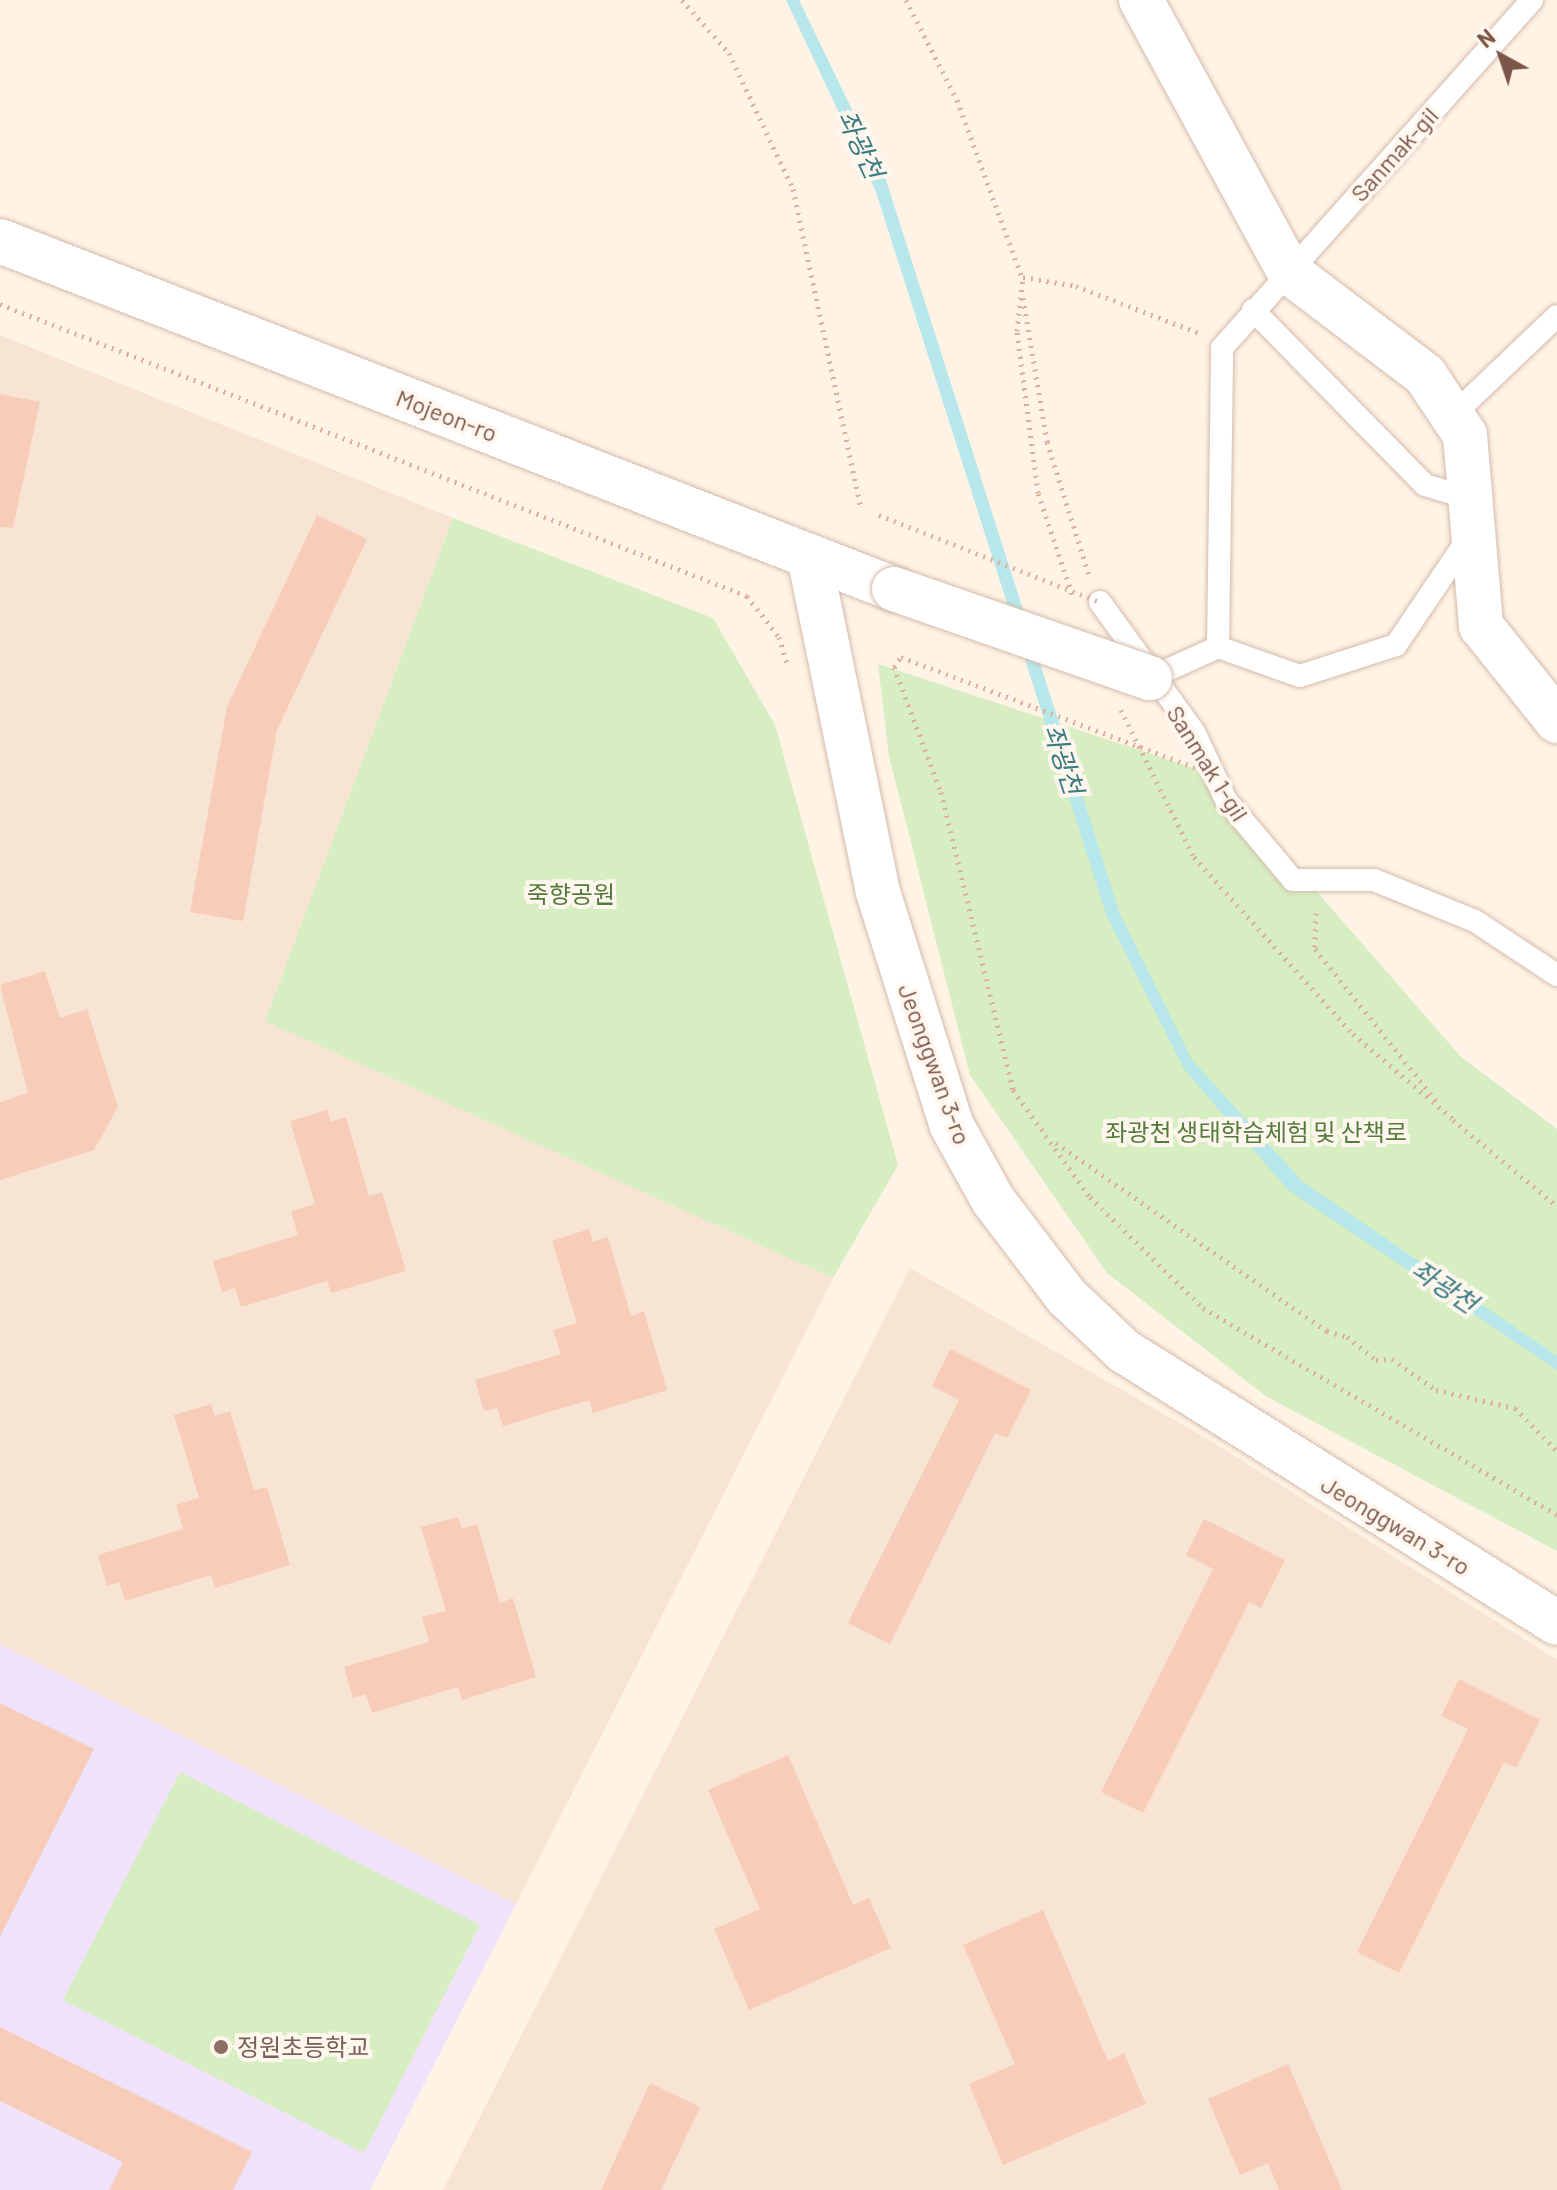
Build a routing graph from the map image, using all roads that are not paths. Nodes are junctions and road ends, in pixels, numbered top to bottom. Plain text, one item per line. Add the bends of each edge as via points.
1 (1141, 0) edge
2 (1532, 0) edge
3 (0, 241) edge
4 (1289, 272) junction
5 (1253, 310) junction
6 (1557, 316) edge
7 (1452, 416) junction
8 (1473, 514) junction
9 (809, 556) junction
10 (1100, 602) road end
11 (1218, 647) junction
12 (1150, 678) junction
13 (1557, 721) edge
14 (1557, 975) edge
15 (1557, 1623) edge

1 - 4 street
2 - 4 lane, Sanmak-gil
3 - 9 street, Mojeon-ro
4 - 5 lane, Sanmak-gil
4 - 7 street via 1425,375
5 - 8 lane via 1425,485
5 - 11 lane, Sanmak-gil via 1222,348
6 - 7 lane
7 - 8 street via 1465,435
8 - 11 lane via 1396,645 1300,676
8 - 13 street via 1481,626
9 - 12 street, Mojeon-ro, bridge
9 - 15 street, Jeonggwan 3-ro via 878,892 952,1126 993,1200 1067,1297 1124,1351
10 - 12 lane, Sanmak 1-gil
11 - 12 lane
12 - 14 lane, Sanmak 1-gil via 1194,732 1226,800 1293,880 1374,880 1475,921

